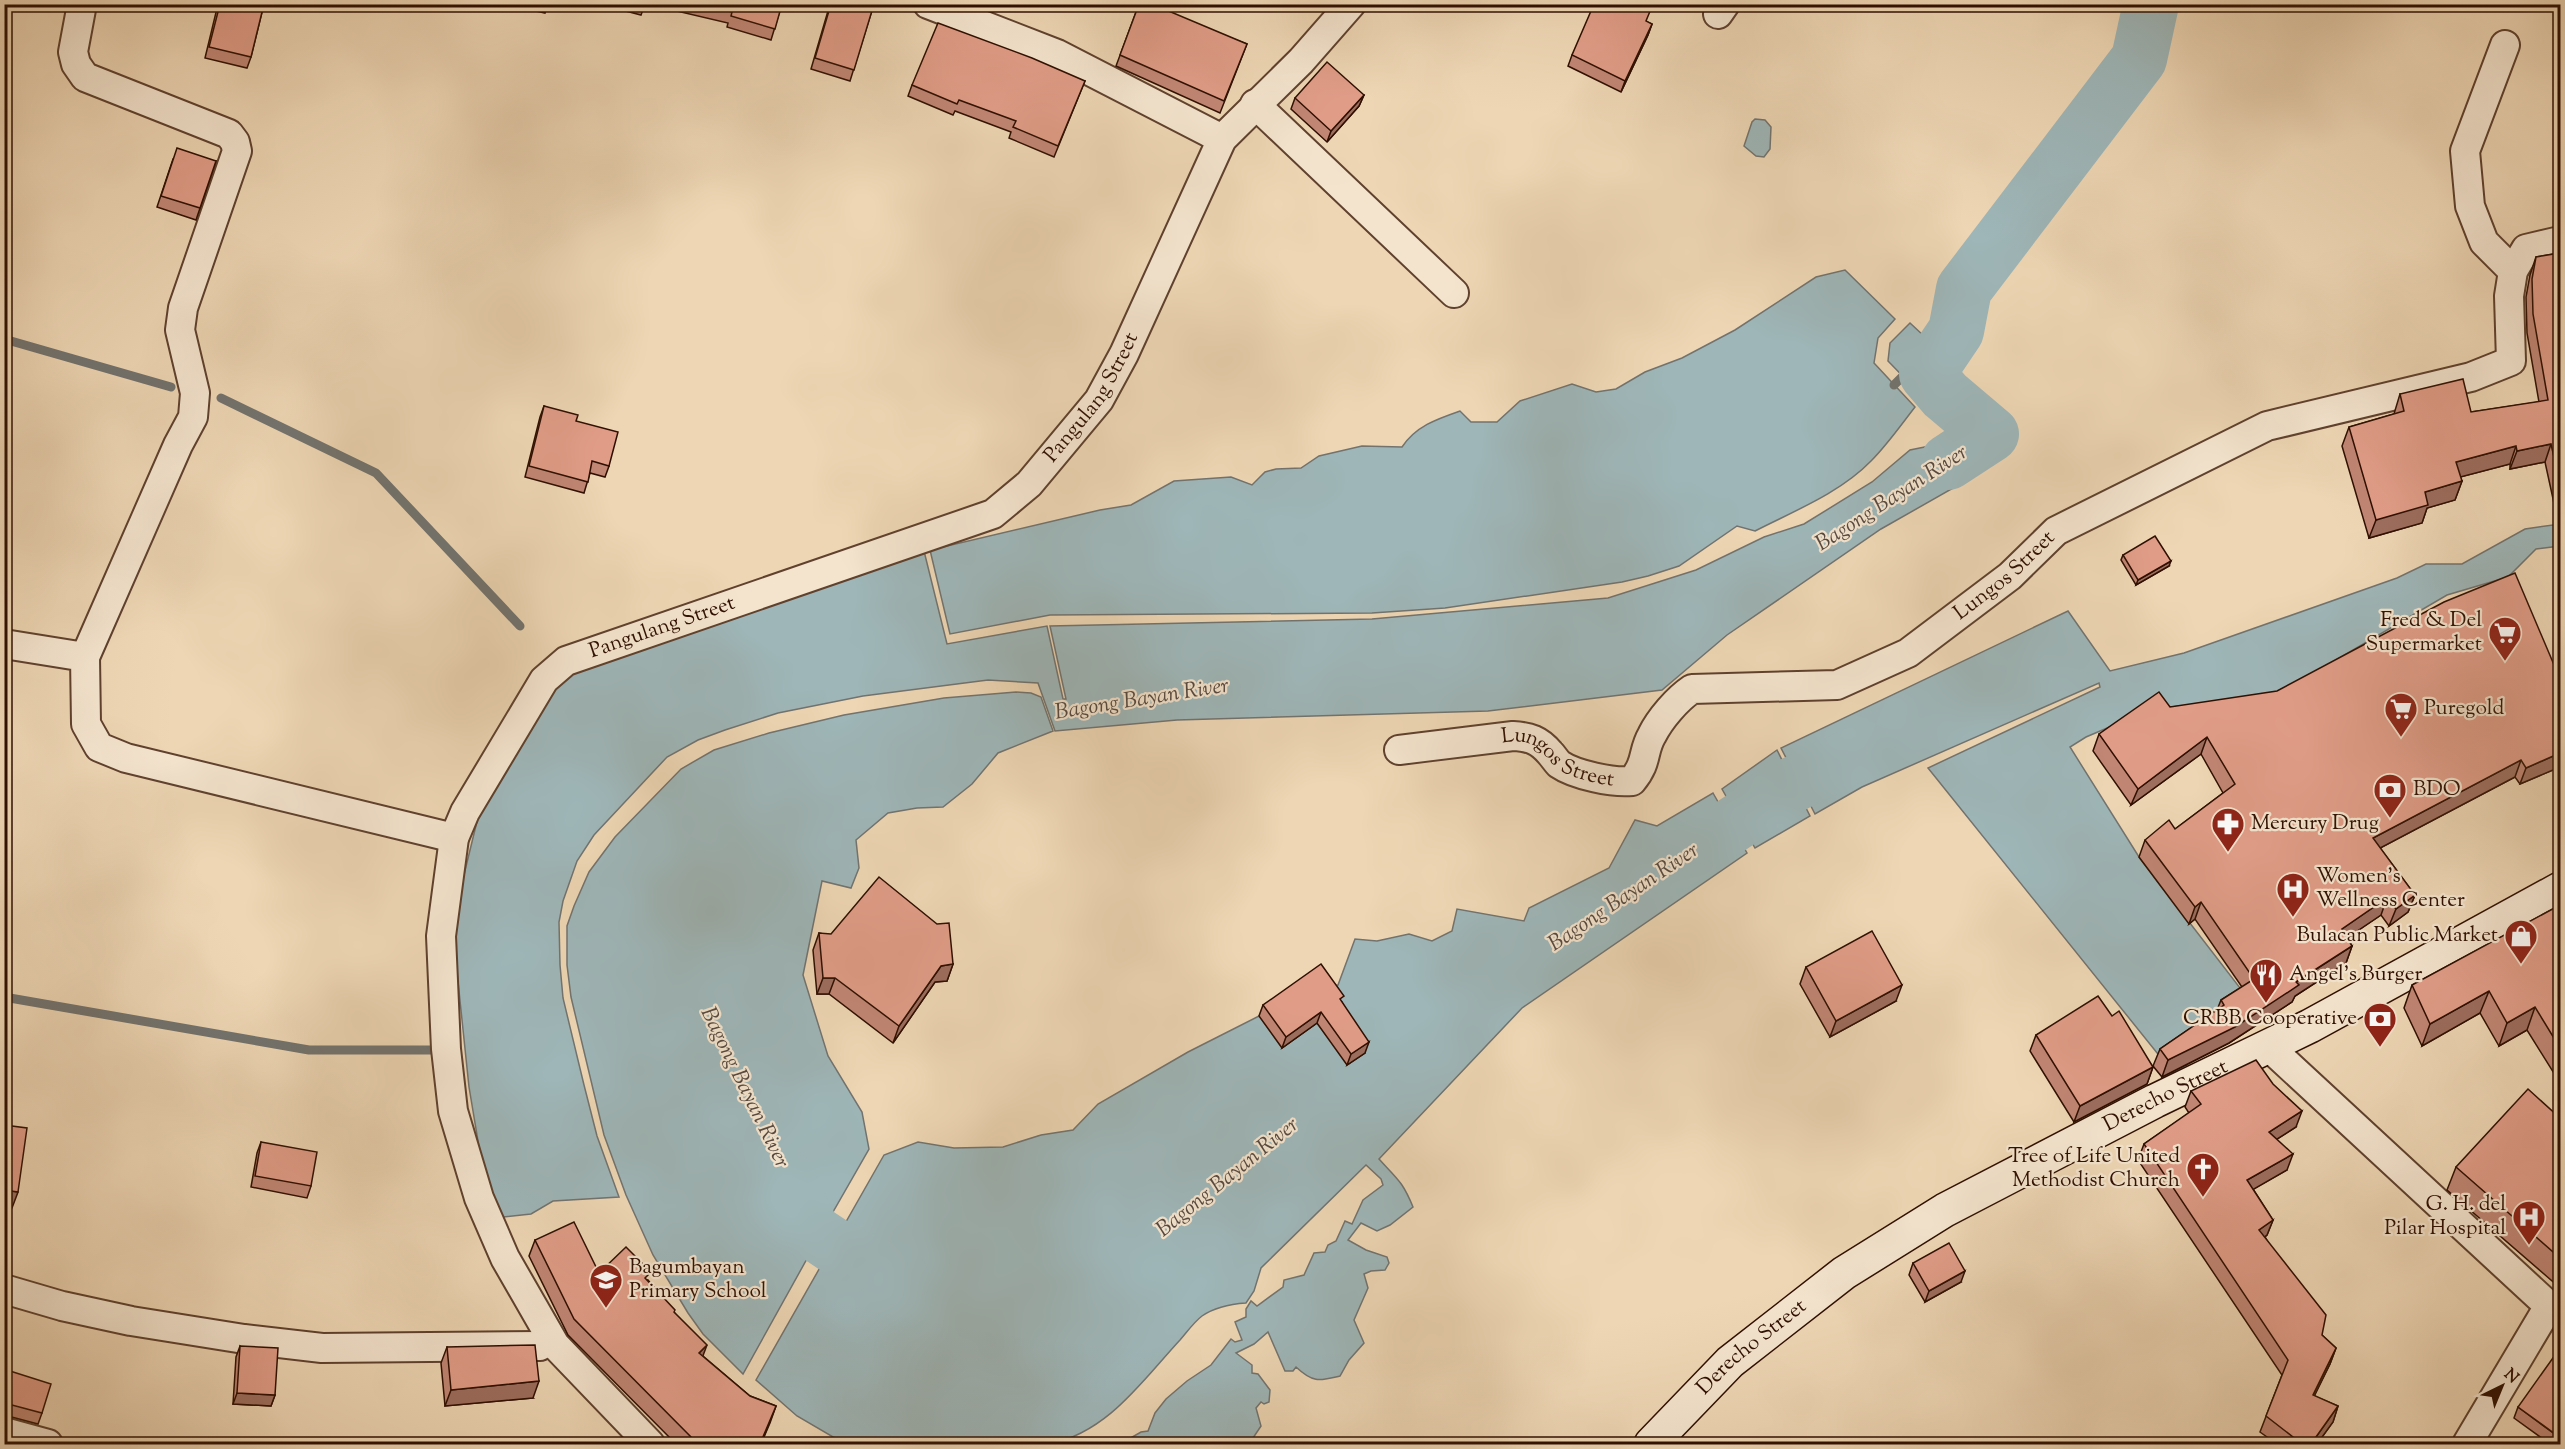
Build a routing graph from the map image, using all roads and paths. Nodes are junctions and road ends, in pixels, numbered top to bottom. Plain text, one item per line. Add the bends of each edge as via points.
1 (82, 4) edge
2 (928, 4) edge
3 (1351, 4) edge
4 (2505, 45) dead end
5 (1255, 104) junction
6 (1222, 139) junction
7 (2560, 241) edge
8 (2513, 271) junction
9 (1454, 293) dead end
10 (4, 644) edge
11 (85, 657) junction
12 (1399, 750) dead end
13 (454, 838) junction
14 (2560, 889) edge
15 (2269, 1047) junction
16 (4, 1289) edge
17 (555, 1345) junction
18 (4, 1432) edge
19 (48, 1444) edge
20 (650, 1444) edge
21 (1651, 1444) edge
22 (2467, 1444) edge

1 - 11 street via 73,52 85,77 229,134 237,152 183,308 180,330 195,393 193,417
2 - 6 street via 1057,54
3 - 5 street, Pangulang Street via 1301,61
4 - 8 street via 2465,151 2470,206 2484,242
5 - 6 street, Pangulang Street
5 - 9 street
6 - 13 street, Pangulang Street via 1100,400 1029,484 993,514 566,661 543,680 465,812
7 - 8 street, Lungos Street via 2526,249
8 - 12 street, Lungos Street via 2509,296 2511,361 2471,377 2267,426 2056,531 2010,576 1908,652 1837,685 1692,689 1682,695 1651,735 1642,769 1632,781 1599,779 1559,764 1539,741 1525,736
10 - 11 street
11 - 13 street via 86,724 99,747 126,758
13 - 17 street, Pangulang Street via 441,936 453,1111 479,1198 505,1258
14 - 15 main road, Derecho Street
15 - 21 main road, Derecho Street via 2155,1101 1946,1210 1844,1274 1730,1362
15 - 22 street via 2549,1306
16 - 17 street via 131,1321 300,1345
17 - 20 street, Pangulang Street
18 - 19 street

